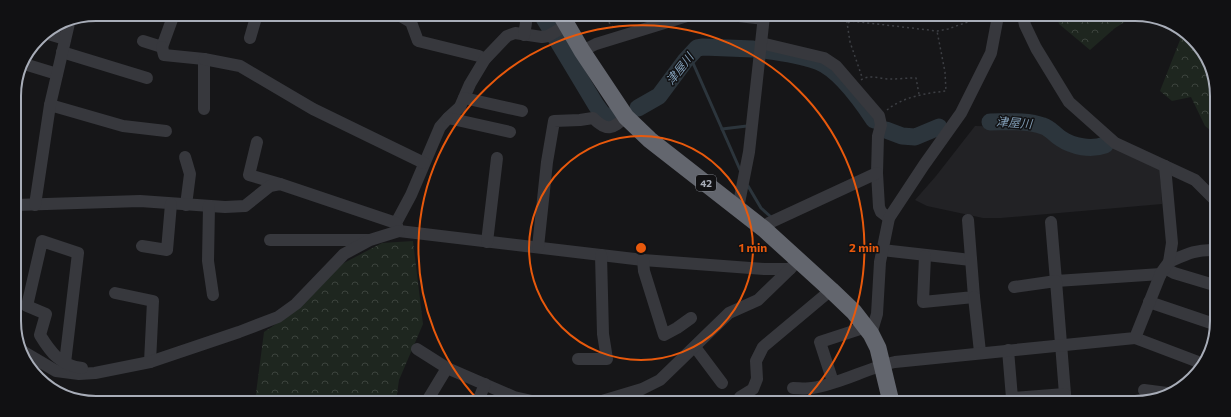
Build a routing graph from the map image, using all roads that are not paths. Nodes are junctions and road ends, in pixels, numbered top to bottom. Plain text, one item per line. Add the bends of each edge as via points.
1 (171, 21) edge
2 (255, 21) edge
3 (409, 21) edge
4 (526, 21) edge
5 (670, 21) edge
6 (764, 21) edge
7 (997, 21) edge
8 (1024, 21) edge
9 (68, 27) edge
10 (558, 27) edge
11 (524, 34) junction
12 (52, 35) edge
13 (250, 38) dead end
14 (65, 39) junction
15 (143, 41) dead end
16 (761, 43) junction
17 (162, 47) junction
18 (582, 51) junction
19 (62, 52) junction
20 (204, 59) junction
21 (485, 59) junction
22 (28, 65) edge
23 (57, 74) junction
24 (147, 78) dead end
25 (464, 98) junction
26 (50, 105) junction
27 (204, 109) dead end
28 (522, 111) dead end
29 (626, 117) junction
30 (448, 118) junction
31 (166, 131) dead end
32 (510, 132) dead end
33 (258, 142) dead end
34 (185, 157) dead end
35 (497, 158) dead end
36 (424, 163) junction
37 (1165, 166) junction
38 (877, 173) junction
39 (280, 184) junction
40 (1210, 195) edge
41 (171, 204) junction
42 (21, 205) edge
43 (35, 205) junction
44 (186, 205) junction
45 (209, 206) junction
46 (738, 208) junction
47 (889, 218) junction
48 (968, 220) dead end
49 (1051, 222) dead end
50 (397, 227) junction
51 (764, 229) junction
52 (270, 240) dead end
53 (370, 240) junction
54 (487, 242) junction
55 (142, 246) dead end
56 (538, 247) junction
57 (882, 250) junction
58 (1210, 250) edge
59 (601, 255) junction
60 (925, 256) junction
61 (642, 260) junction
62 (971, 260) junction
63 (793, 265) junction
64 (1165, 268) junction
65 (1056, 281) junction
66 (1210, 284) edge
67 (1014, 287) dead end
68 (831, 290) junction
69 (115, 293) dead end
70 (213, 295) dead end
71 (974, 298) junction
72 (1149, 302) junction
73 (691, 318) dead end
74 (1210, 323) edge
75 (868, 330) junction
76 (1135, 338) junction
77 (1062, 345) junction
78 (695, 348) junction
79 (417, 349) dead end
80 (1008, 350) junction
81 (980, 352) junction
82 (30, 356) edge
83 (578, 359) dead end
84 (150, 362) junction
85 (1198, 362) edge
86 (65, 363) junction
87 (883, 365) junction
88 (446, 368) junction
89 (95, 373) junction
90 (833, 382) junction
91 (722, 383) dead end
92 (485, 384) junction
93 (793, 388) dead end
94 (1144, 390) dead end
95 (1155, 393) edge
96 (430, 396) edge
97 (480, 396) edge
98 (512, 396) edge
99 (631, 396) edge
100 (742, 396) edge
101 (890, 396) edge
102 (1012, 396) edge
103 (1066, 396) edge

1 - 17 street
2 - 13 street
3 - 21 street via 418,41
4 - 11 street
5 - 18 street via 596,44
6 - 16 street
7 - 47 street via 991,53 961,113
8 - 37 street via 1036,48 1070,102 1115,142
9 - 14 street
10 - 11 street via 542,37
10 - 18 highway, 42
11 - 21 street via 515,33 507,36
12 - 14 street
14 - 19 street
15 - 17 street
16 - 38 street via 824,58 858,82 879,116 881,125 878,136
16 - 46 street via 749,152
17 - 20 street via 164,55
18 - 29 highway, 42
19 - 23 street
19 - 24 street
20 - 27 street
20 - 36 street via 240,66 313,109
21 - 25 street
22 - 23 street
23 - 26 street
25 - 28 street
25 - 30 street via 460,107
26 - 31 street via 123,126
26 - 43 street
29 - 46 highway, 42 via 650,140
29 - 56 street via 610,128 601,126 593,118 554,122
30 - 32 street
30 - 36 street via 440,127
33 - 39 street via 249,175
34 - 44 street via 190,174
35 - 54 street
36 - 50 street
37 - 40 street via 1195,180
37 - 64 street via 1172,243
38 - 47 street via 879,208
38 - 51 street via 769,223
39 - 45 street via 270,186 245,206
39 - 50 street
41 - 43 street via 140,201
41 - 44 street
41 - 55 street via 167,250
42 - 43 street
44 - 45 street
45 - 70 street via 208,261
46 - 51 highway, 42
47 - 57 street
48 - 62 street
49 - 65 street
50 - 53 street
50 - 54 street
51 - 63 highway, 42
52 - 53 street
53 - 84 street via 344,254 296,304 278,317
54 - 56 street
56 - 59 street
57 - 60 street
57 - 75 street via 877,314
58 - 64 street via 1191,252
59 - 61 street
59 - 83 street via 603,334 607,359
60 - 62 street
60 - 71 street via 923,302
61 - 63 street via 764,269
61 - 73 street via 664,335
62 - 71 street
63 - 68 highway, 42
63 - 78 street via 758,300 729,312
64 - 65 street
64 - 66 street
64 - 72 street
65 - 67 street
65 - 77 street
68 - 75 highway, 42
68 - 100 street via 763,347 756,361 758,379 753,389
69 - 84 street via 152,301
71 - 81 street
72 - 74 street
72 - 76 street
75 - 87 highway, 42 via 878,348
75 - 90 street via 820,342
76 - 77 street
76 - 85 street
77 - 80 street
77 - 103 street
78 - 91 street
78 - 99 street via 660,380
79 - 88 street
80 - 81 street
80 - 102 street
81 - 87 street
82 - 89 street via 56,371
84 - 89 street
86 - 86 street via 78,253 42,241 27,306 46,314 40,335 56,357
86 - 89 street
87 - 90 street
87 - 101 highway, 42
88 - 92 street
88 - 96 street
90 - 93 street via 811,388
92 - 97 street
92 - 98 street
94 - 95 street

